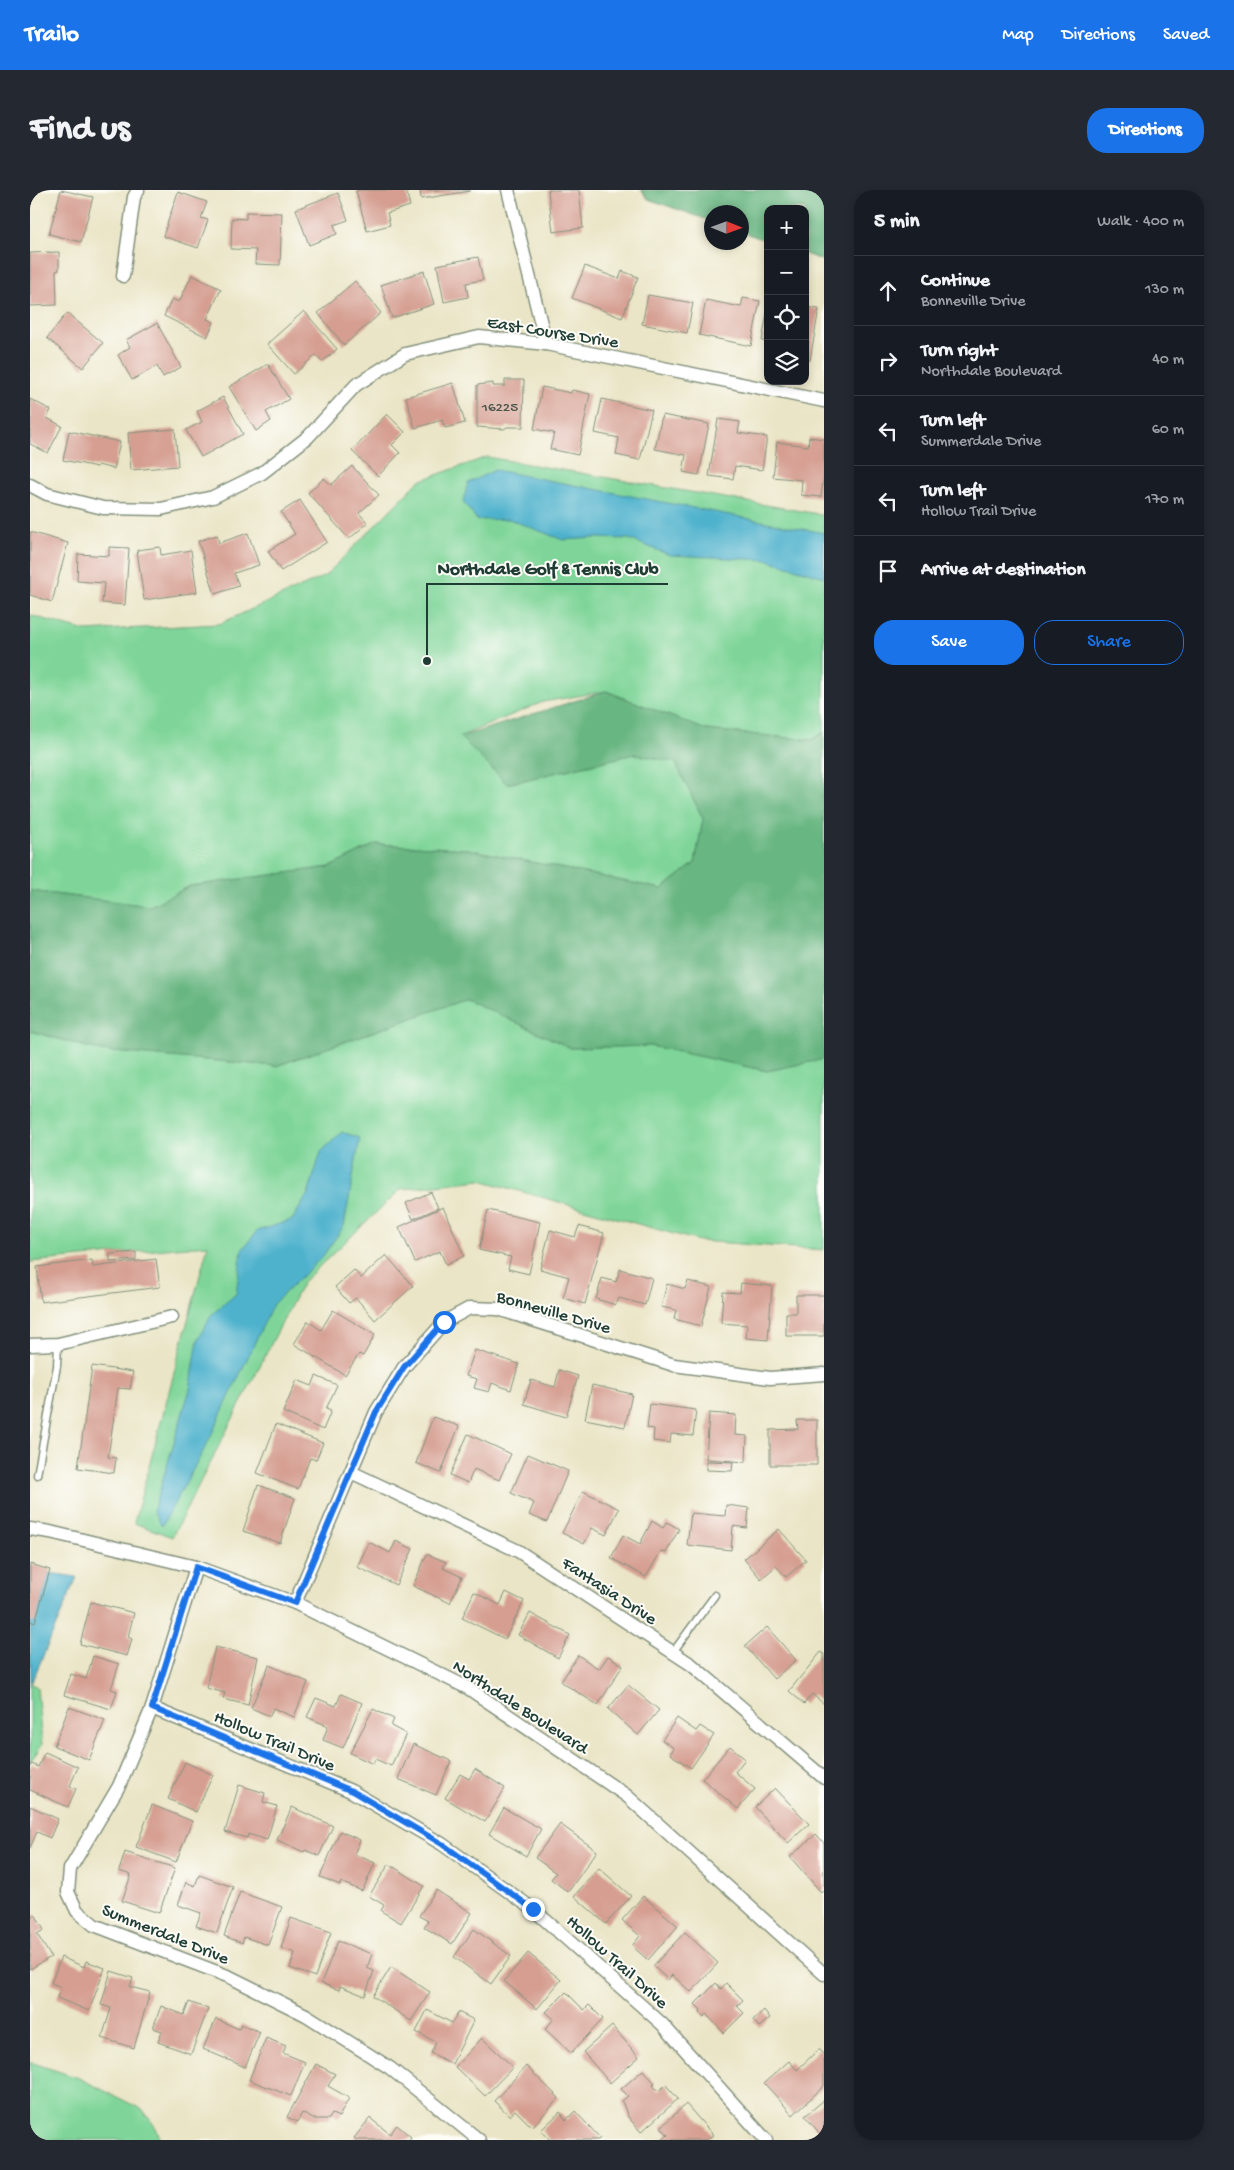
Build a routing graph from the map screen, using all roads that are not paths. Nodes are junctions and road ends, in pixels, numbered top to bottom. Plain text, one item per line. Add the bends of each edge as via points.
1 (138, 190) edge
2 (508, 190) edge
3 (123, 276) dead end
4 (546, 344) junction
5 (824, 400) edge
6 (30, 485) edge
7 (172, 1317) dead end
8 (58, 1344) junction
9 (30, 1345) edge
10 (824, 1374) edge
11 (351, 1472) junction
12 (37, 1475) dead end
13 (30, 1529) edge
14 (196, 1567) junction
15 (715, 1595) dead end
16 (295, 1603) junction
17 (673, 1652) junction
18 (152, 1708) junction
19 (824, 1778) edge
20 (824, 1974) edge
21 (472, 2138) edge
22 (766, 2140) edge

1 - 3 street via 134,197
2 - 4 street
4 - 5 street, East Course Drive
4 - 6 street, East Course Drive via 479,336 406,354 356,385 308,437 262,473 213,497 161,509 103,508 47,494
7 - 8 street
8 - 9 street
8 - 12 lane
10 - 11 street, Bonneville Drive via 770,1378 674,1365 498,1309 470,1308 444,1322 404,1367 376,1412
11 - 16 street, Bonneville Drive
11 - 17 street, Fantasia Drive via 518,1551
13 - 14 street, Northdale Boulevard
14 - 16 street, Northdale Boulevard
14 - 18 street, Summerdale Drive
15 - 17 lane
16 - 20 street, Northdale Boulevard via 468,1688 627,1796
17 - 19 street, Fantasia Drive
18 - 21 street, Summerdale Drive via 119,1786 70,1869 68,1892 77,1911 94,1924 230,1977 306,2014 390,2068
18 - 22 street, Hollow Trail Drive via 352,1791 442,1844 533,1909 655,2018

